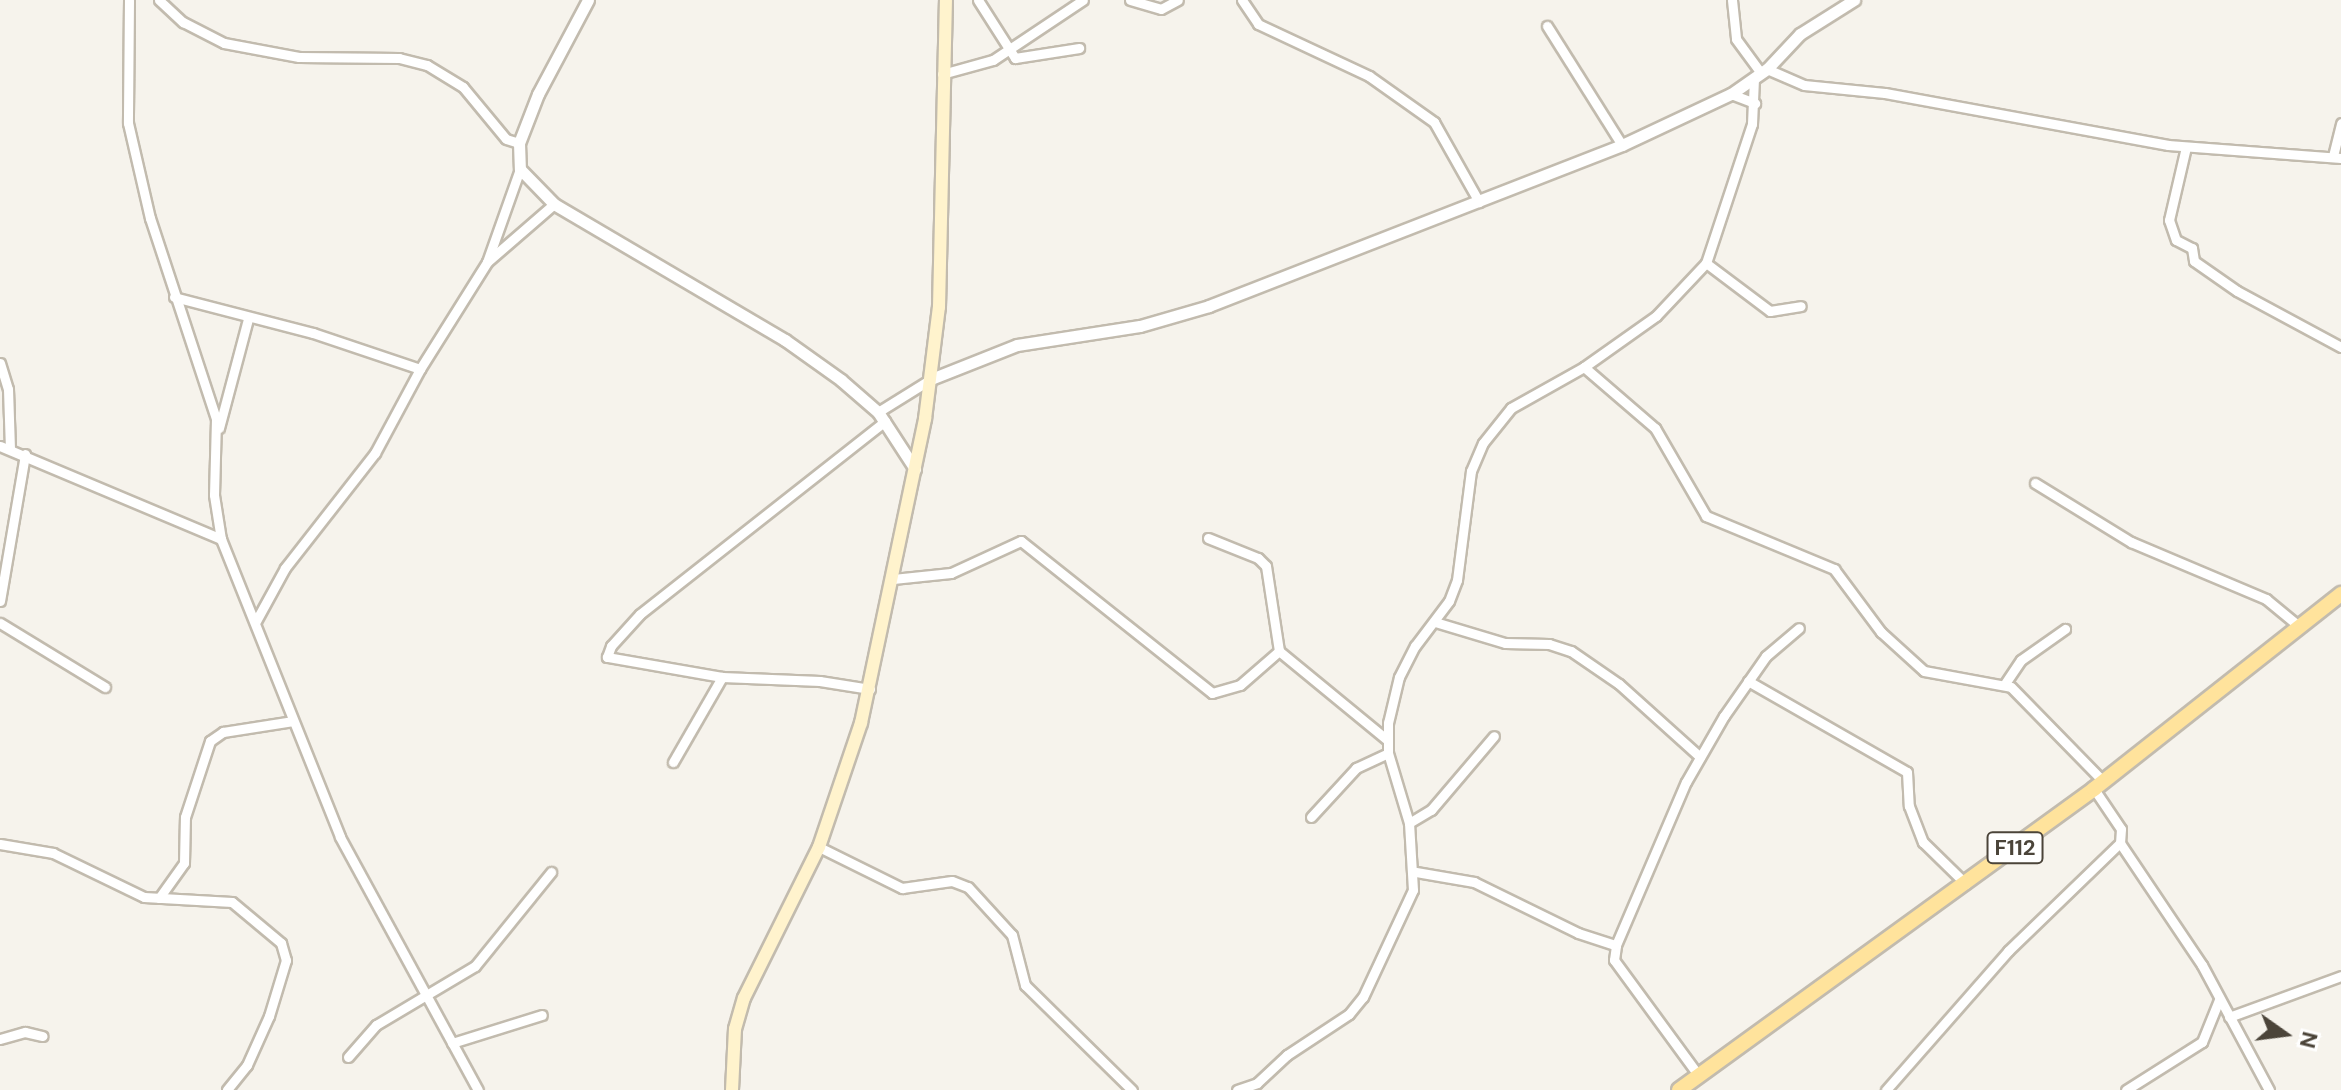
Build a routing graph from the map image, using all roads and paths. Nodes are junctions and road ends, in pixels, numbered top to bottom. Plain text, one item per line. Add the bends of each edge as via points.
1 (129, 0) edge
2 (159, 0) edge
3 (588, 0) edge
4 (946, 0) edge
5 (978, 0) edge
6 (1083, 0) edge
7 (1130, 0) edge
8 (1178, 0) edge
9 (1242, 0) edge
10 (1732, 0) edge
11 (1854, 0) edge
12 (1547, 26) dead end
13 (1079, 48) dead end
14 (1006, 51) junction
15 (1761, 73) junction
16 (942, 74) junction
17 (1731, 94) junction
18 (1755, 103) junction
19 (2341, 123) edge
20 (519, 143) junction
21 (1622, 145) junction
22 (2186, 147) junction
23 (2337, 157) edge
24 (520, 169) junction
25 (1479, 202) junction
26 (554, 204) junction
27 (487, 262) junction
28 (1706, 263) junction
29 (174, 297) junction
30 (1801, 306) dead end
31 (248, 319) junction
32 (2341, 347) edge
33 (0, 363) edge
34 (1584, 367) junction
35 (420, 369) junction
36 (931, 379) junction
37 (882, 416) junction
38 (218, 432) junction
39 (5, 448) edge
40 (25, 454) junction
41 (915, 469) junction
42 (2035, 483) dead end
43 (1208, 538) dead end
44 (221, 539) junction
45 (893, 579) junction
46 (2341, 594) edge
47 (0, 601) edge
48 (256, 621) junction
49 (1435, 622) junction
50 (0, 623) edge
51 (2300, 627) junction
52 (1799, 628) dead end
53 (2065, 629) dead end
54 (1279, 651) junction
55 (722, 677) junction
56 (1748, 681) junction
57 (2004, 685) junction
58 (105, 687) dead end
59 (870, 689) junction
60 (293, 721) junction
61 (1494, 736) dead end
62 (1386, 739) junction
63 (1388, 753) junction
64 (1700, 757) junction
65 (673, 762) dead end
66 (2099, 786) junction
67 (1311, 817) dead end
68 (1409, 823) junction
69 (2120, 843) junction
70 (0, 844) edge
71 (819, 847) junction
72 (551, 872) dead end
73 (1416, 872) junction
74 (1966, 884) junction
75 (159, 898) junction
76 (1616, 945) junction
77 (2341, 976) edge
78 (428, 998) junction
79 (2219, 1000) junction
80 (542, 1015) dead end
81 (2229, 1017) junction
82 (43, 1036) dead end
83 (0, 1039) edge
84 (452, 1043) junction
85 (348, 1057) dead end
86 (1699, 1076) junction
87 (227, 1090) edge
88 (478, 1090) edge
89 (732, 1090) edge
90 (1132, 1090) edge
91 (1237, 1090) edge
92 (1679, 1090) edge
93 (1886, 1090) edge
94 (2126, 1090) edge
95 (2269, 1090) edge

1 - 29 street via 128,123
2 - 20 street via 183,22 224,43 299,57 399,58 427,65 463,87 506,139
3 - 20 street
4 - 16 main road
5 - 14 street
6 - 14 street
7 - 8 street via 1161,9
9 - 25 street via 1258,24 1369,76 1434,122
10 - 15 street via 1736,39
11 - 15 street via 1800,34
12 - 21 street
13 - 14 street via 1025,58
14 - 16 street via 974,67
15 - 17 street
15 - 18 street
15 - 22 street via 1804,85 1900,95
16 - 36 main road via 939,307
17 - 18 street
17 - 21 street
18 - 28 street via 1725,215
19 - 23 street
20 - 24 street
21 - 25 street
22 - 23 street
22 - 32 street via 2169,220 2176,240 2192,248 2194,261 2237,291
24 - 26 street
24 - 27 street
25 - 36 street via 1209,306 1140,326 1017,345
26 - 27 street
26 - 37 street via 785,340
27 - 35 street
28 - 30 street via 1770,311
28 - 34 street via 1656,316
29 - 31 street
29 - 38 street
31 - 35 street via 313,333
31 - 38 street
33 - 39 street via 8,389
34 - 49 street via 1511,408 1483,443 1466,500 1457,580
34 - 57 street via 1655,428 1706,516 1834,569 1881,632 1924,671
35 - 48 street via 358,481 285,568
36 - 37 street
36 - 41 main road
37 - 41 street
37 - 55 street via 640,614 607,657
38 - 44 street via 214,495
39 - 40 street
40 - 44 street
40 - 47 street
41 - 45 main road
42 - 51 street via 2131,542 2266,599
43 - 54 street via 1258,558 1270,573
44 - 48 street
45 - 54 street via 951,573 1021,541 1212,693 1240,685
45 - 59 main road
46 - 51 main road, F112
48 - 60 street
49 - 62 street via 1399,677
49 - 64 street via 1505,643 1549,644 1571,651 1619,684
50 - 58 street
51 - 66 main road, F112
52 - 56 street via 1766,656
53 - 57 street via 2021,660
54 - 62 street
55 - 59 street
55 - 65 street
56 - 64 street
56 - 74 street via 1907,772 1909,806 1923,842
57 - 66 street
59 - 71 main road
60 - 75 street via 223,732 210,741 185,817 184,863
60 - 78 street via 340,837
61 - 68 street via 1431,810
62 - 63 street
63 - 67 street via 1356,768
63 - 68 street
64 - 76 street
66 - 69 street via 2121,829
66 - 74 main road, F112
68 - 73 street
69 - 79 street via 2158,895
69 - 93 street via 2008,951
70 - 75 street via 53,853 134,893
71 - 89 main road via 744,998 735,1029
71 - 90 street via 902,888 952,881 968,887 1012,935 1025,985
72 - 78 street via 493,948
73 - 76 street via 1474,882 1567,928
73 - 91 street via 1407,906 1363,997 1349,1014 1287,1055 1257,1083
74 - 86 main road, F112
75 - 87 street via 232,902 285,951 260,1039
76 - 86 street via 1614,960
77 - 81 street
78 - 84 street
78 - 85 street via 376,1025
79 - 81 street
79 - 94 street via 2202,1042
80 - 84 street
81 - 95 street
82 - 83 street via 25,1032
84 - 88 street
86 - 92 main road, F112

